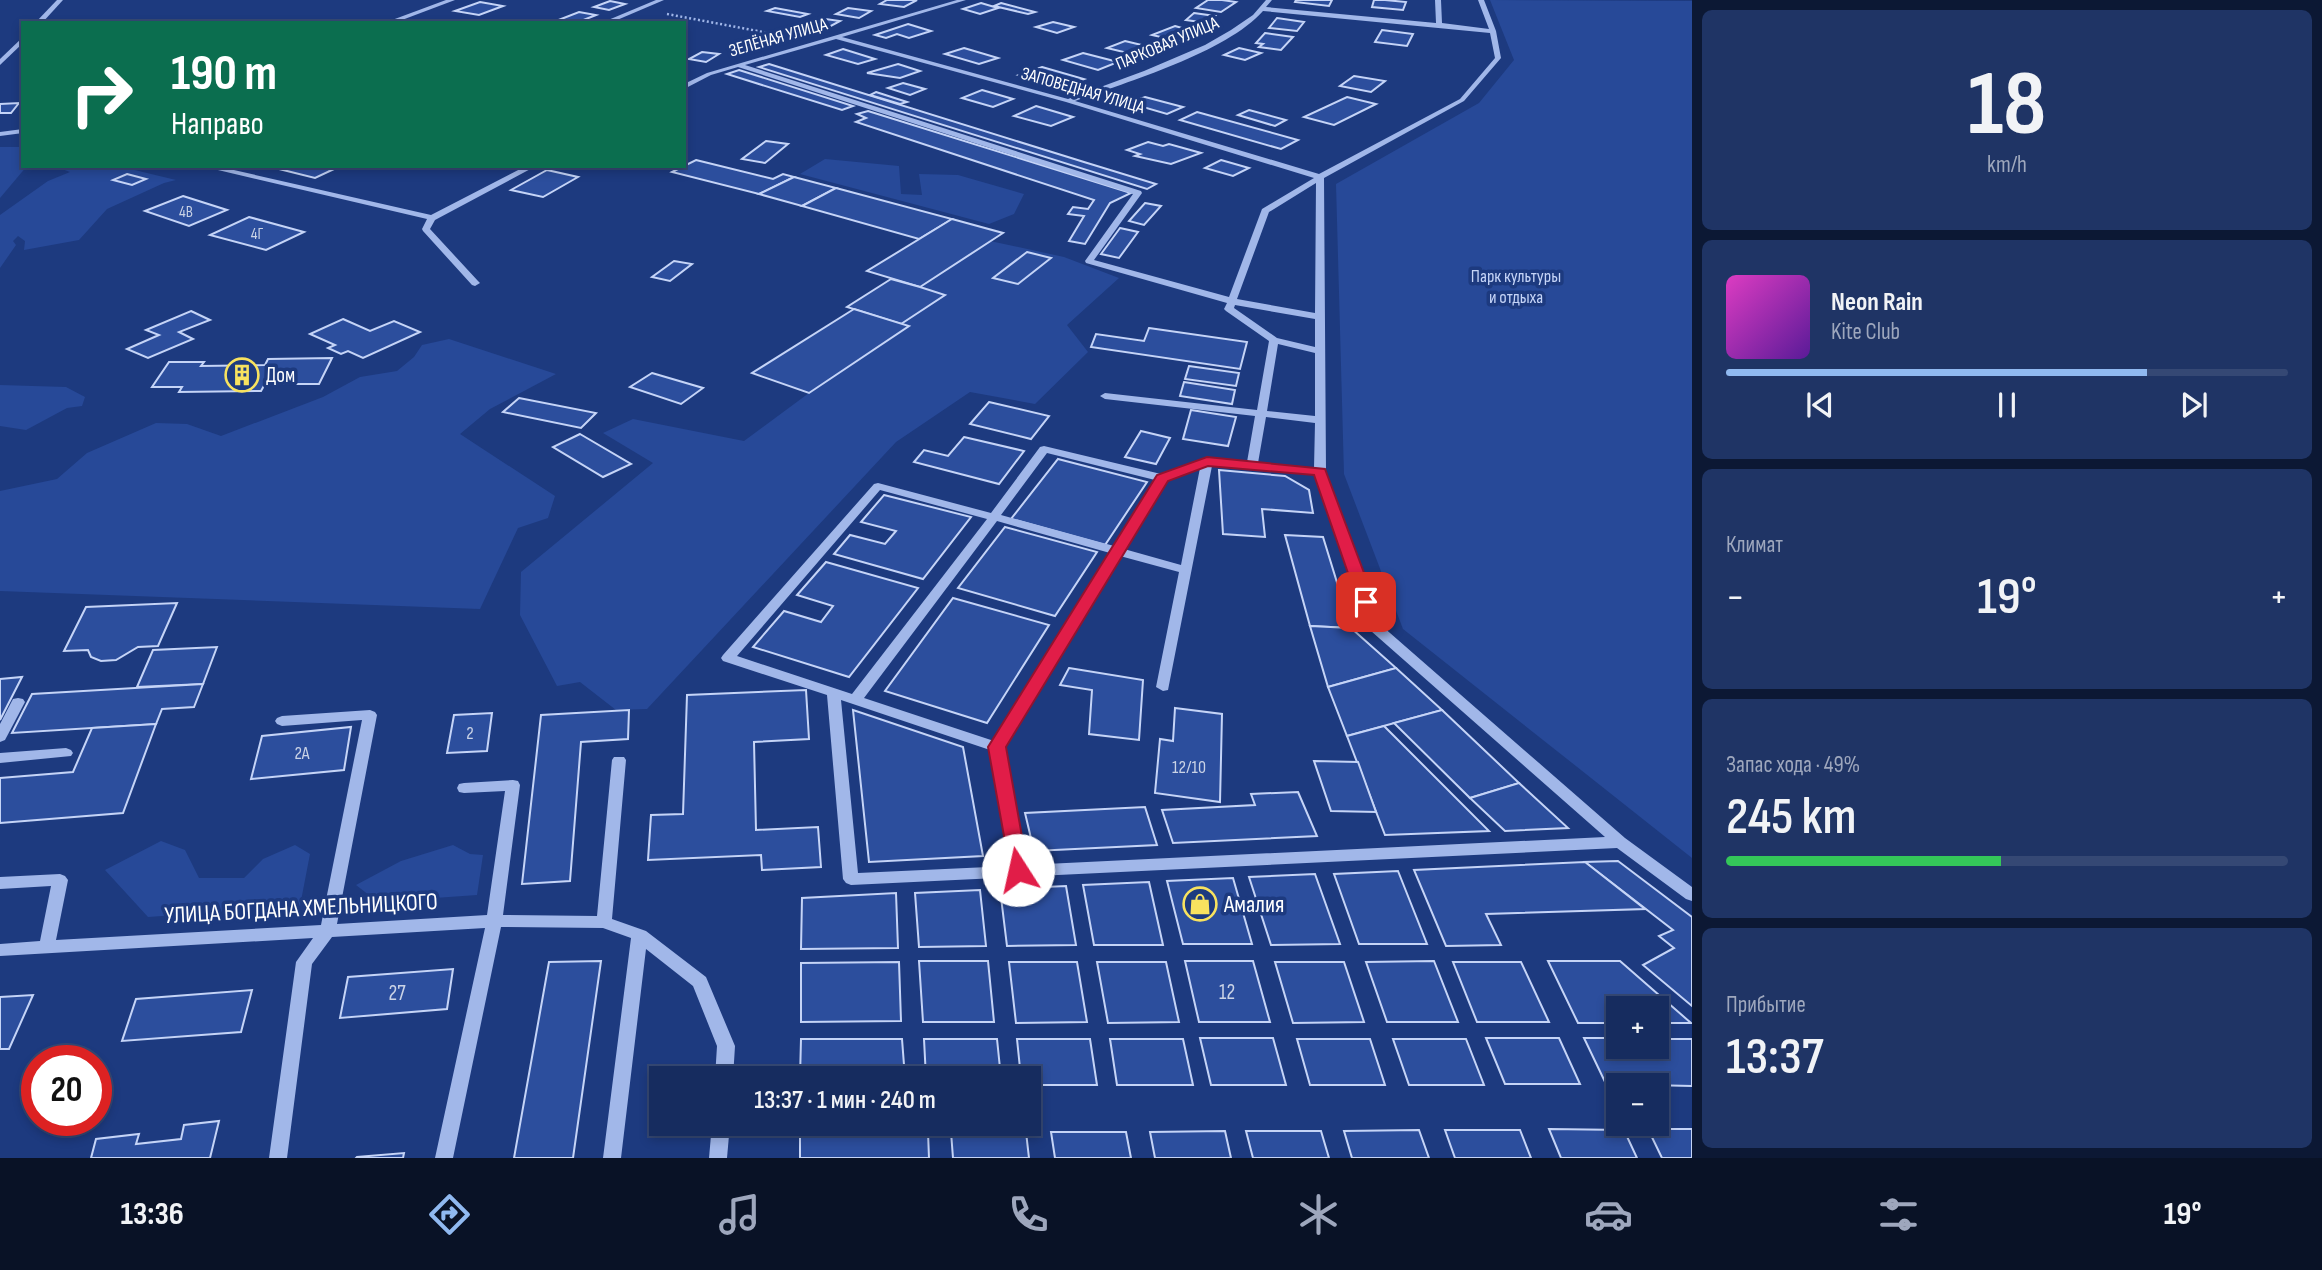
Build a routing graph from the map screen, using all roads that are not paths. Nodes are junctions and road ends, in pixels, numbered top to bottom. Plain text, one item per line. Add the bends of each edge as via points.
1 (60, 0) edge
2 (452, 0) edge
3 (661, 0) edge
4 (963, 0) edge
5 (1269, 0) edge
6 (1438, 0) edge
7 (1481, 0) edge
8 (1264, 9) junction
9 (40, 21) edge
10 (393, 21) edge
11 (609, 21) edge
12 (1438, 25) junction
13 (1493, 31) junction
14 (836, 37) junction
15 (21, 41) edge
16 (0, 63) edge
17 (738, 65) junction
18 (686, 86) edge
19 (1068, 101) junction
20 (21, 131) edge
21 (0, 134) edge
22 (213, 168) edge
23 (237, 168) edge
24 (528, 168) edge
25 (228, 172) junction
26 (1320, 177) junction
27 (432, 218) junction
28 (475, 284) dead end
29 (1231, 301) junction
30 (1320, 317) junction
31 (1274, 340) junction
32 (1320, 351) junction
33 (1105, 396) dead end
34 (1261, 414) junction
35 (1319, 421) junction
36 (1207, 462) junction
37 (1252, 465) junction
38 (1320, 472) junction
39 (1163, 478) junction
40 (993, 517) junction
41 (1117, 552) junction
42 (1186, 570) junction
43 (1163, 687) dead end
44 (833, 692) junction
45 (856, 699) junction
46 (18, 702) dead end
47 (282, 721) dead end
48 (0, 736) edge
49 (997, 747) junction
50 (66, 753) dead end
51 (0, 758) edge
52 (619, 760) dead end
53 (464, 788) dead end
54 (1620, 842) junction
55 (1018, 870) junction
56 (0, 883) edge
57 (1692, 895) edge
58 (494, 920) junction
59 (604, 922) junction
60 (328, 930) junction
61 (640, 935) junction
62 (47, 947) junction
63 (0, 950) edge
64 (725, 1066) edge
65 (720, 1136) edge
66 (278, 1158) edge
67 (444, 1158) edge
68 (612, 1158) edge
69 (718, 1158) edge

1 - 9 street
2 - 10 street
3 - 11 street
4 - 14 street, ЗЕЛЁНАЯ УЛИЦА
5 - 8 street, ПАРКОВАЯ УЛИЦА
6 - 12 street
7 - 13 street
8 - 12 street
8 - 19 street, ПАРКОВАЯ УЛИЦА via 1222,41
12 - 13 street
13 - 26 street via 1499,58 1462,100
14 - 17 street, ЗЕЛЁНАЯ УЛИЦА
14 - 19 street, ЗАПОВЕДНАЯ УЛИЦА
15 - 16 street
17 - 18 street, ЗЕЛЁНАЯ УЛИЦА
17 - 29 street via 1138,193 1088,261
19 - 26 street, ЗАПОВЕДНАЯ УЛИЦА
20 - 21 street
22 - 25 street
23 - 25 street
24 - 27 street
25 - 27 street
26 - 29 street via 1265,211
26 - 30 street
27 - 28 street via 426,229
29 - 30 street
29 - 31 street via 1229,309
30 - 32 street
31 - 32 street
31 - 34 street
32 - 35 street
33 - 34 lane
34 - 35 lane
34 - 37 street
35 - 38 street
36 - 37 street
36 - 39 street
36 - 42 street
37 - 38 street
38 - 54 street via 1376,628
39 - 40 street via 1044,449
39 - 41 street
40 - 41 street
40 - 44 street via 878,486 728,657
40 - 45 street
41 - 42 street
41 - 49 street
42 - 43 street
44 - 45 street
44 - 55 street via 851,879
45 - 49 street
46 - 48 street
47 - 60 street via 370,715
49 - 55 street
50 - 51 street
52 - 59 street
53 - 58 lane via 513,785
54 - 55 street
54 - 57 street
56 - 62 street via 60,880
58 - 59 street, УЛИЦА БОГДАНА ХМЕЛЬНИЦКОГО
58 - 60 street, УЛИЦА БОГДАНА ХМЕЛЬНИЦКОГО
58 - 67 street
59 - 61 street, УЛИЦА БОГДАНА ХМЕЛЬНИЦКОГО
60 - 62 street, УЛИЦА БОГДАНА ХМЕЛЬНИЦКОГО
60 - 66 street via 303,962
61 - 64 street, УЛИЦА БОГДАНА ХМЕЛЬНИЦКОГО via 700,982 726,1046
61 - 68 street
62 - 63 street, УЛИЦА БОГДАНА ХМЕЛЬНИЦКОГО
65 - 69 street

